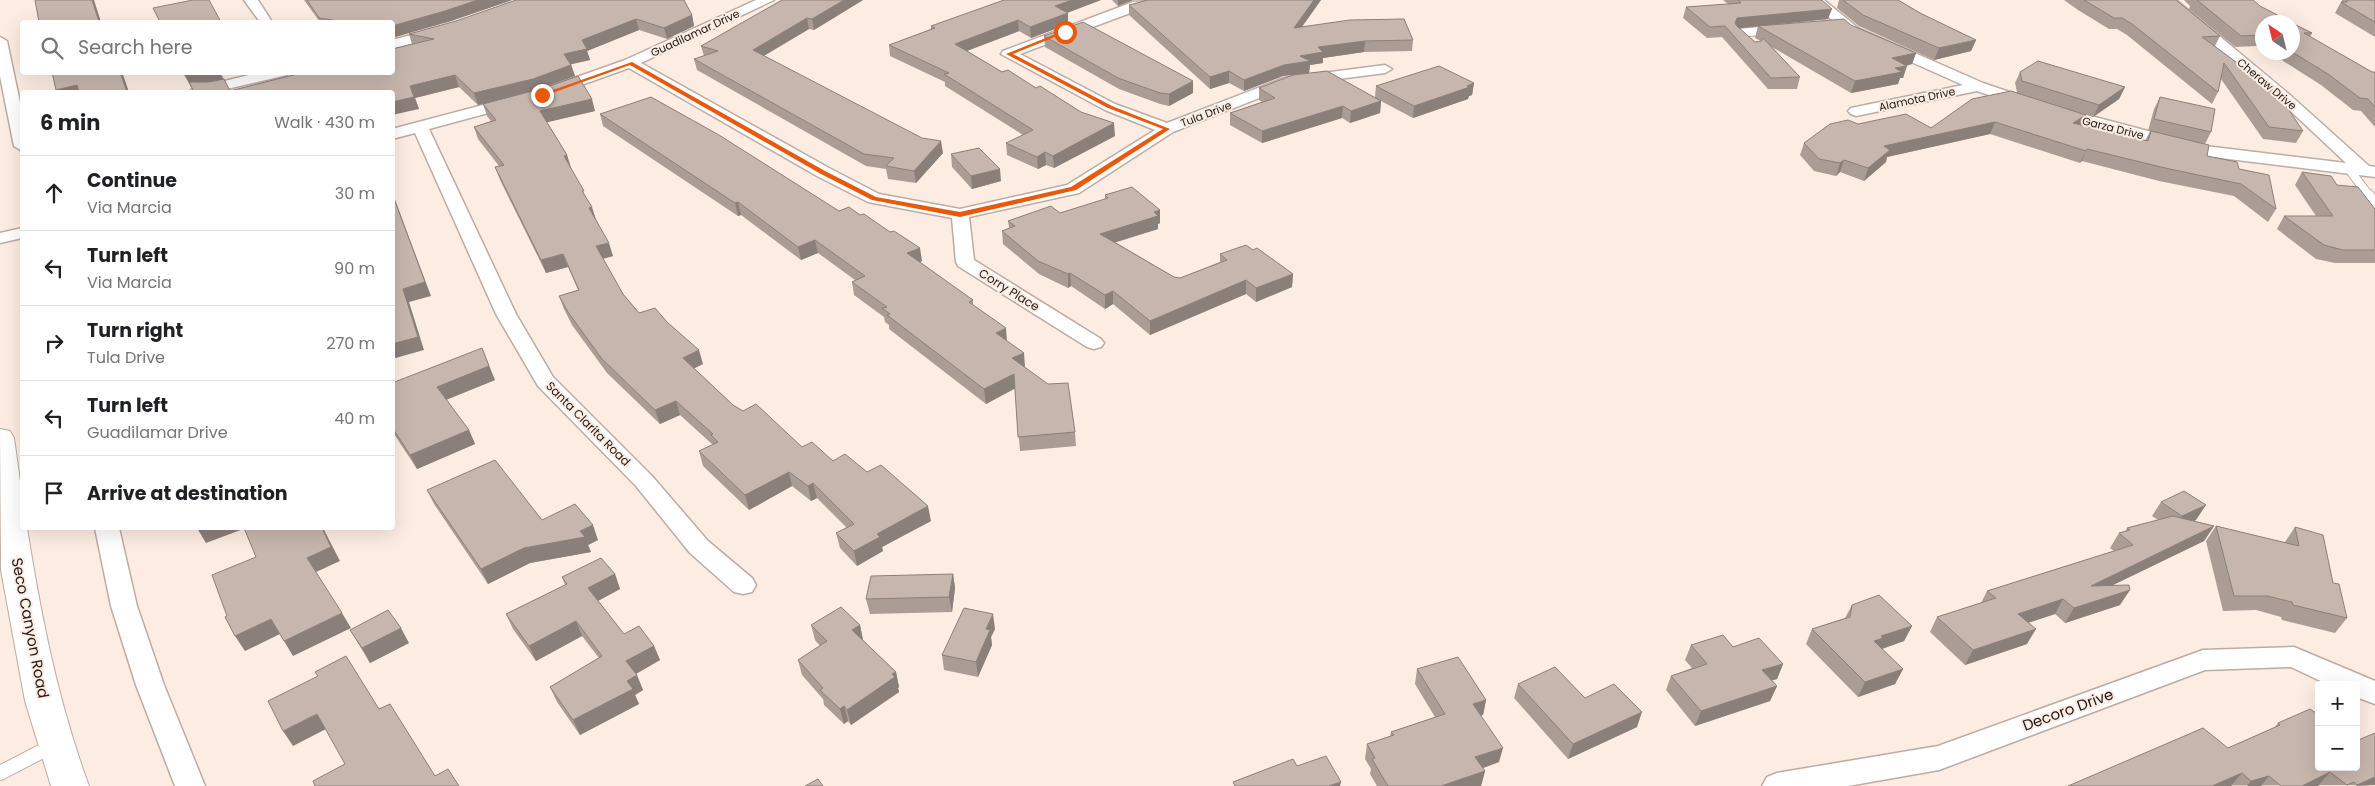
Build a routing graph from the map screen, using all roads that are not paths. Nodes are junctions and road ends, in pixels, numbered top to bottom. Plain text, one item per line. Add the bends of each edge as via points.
1 (251, 0) edge
2 (767, 0) edge
3 (1169, 0) edge
4 (1816, 0) edge
5 (2168, 0) edge
6 (265, 20) edge
7 (1845, 24) junction
8 (1828, 25) edge
9 (454, 27) edge
10 (1781, 29) edge
11 (0, 41) edge
12 (395, 44) edge
13 (1754, 48) edge
14 (630, 63) junction
15 (1385, 69) dead end
16 (269, 75) edge
17 (1978, 86) junction
18 (206, 90) edge
19 (542, 95) edge
20 (524, 100) edge
21 (1856, 111) dead end
22 (420, 127) junction
23 (20, 129) edge
24 (1167, 129) junction
25 (395, 133) edge
26 (2349, 169) junction
27 (2370, 171) edge
28 (2375, 204) edge
29 (960, 214) junction
30 (20, 233) edge
31 (0, 238) edge
32 (1094, 343) dead end
33 (0, 438) edge
34 (107, 530) edge
35 (743, 585) dead end
36 (2347, 681) edge
37 (2360, 687) edge
38 (2375, 694) edge
39 (56, 744) junction
40 (0, 773) edge
41 (70, 786) edge
42 (190, 786) edge
43 (1777, 786) edge

1 - 6 street
2 - 14 street, Guadilamar Drive
3 - 24 street via 1138,5 1008,54 1110,107
4 - 7 street, Garza Drive
5 - 27 street, Cheraw Drive
7 - 8 lane
7 - 17 street, Garza Drive via 1853,31
9 - 12 street
10 - 13 lane via 1738,33
11 - 23 street
14 - 19 street, Guadilamar Drive
14 - 29 street, Tula Drive via 874,198
15 - 24 street, Tula Drive via 1289,81
16 - 18 street
17 - 21 street, Alamota Drive
17 - 26 street, Garza Drive via 2083,121 2204,151
20 - 22 street
22 - 25 street
22 - 35 street, Santa Clarita Road via 506,314 544,381 644,481 699,547
24 - 29 street, Tula Drive via 1073,189
26 - 27 street, Garza Drive
26 - 28 lane
29 - 32 street, Corry Place via 965,262
30 - 31 street
33 - 39 main road, Seco Canyon Road via 21,601 31,654
34 - 42 street via 124,606 150,685
36 - 43 street, Decoro Drive via 2294,657 2203,660 1939,758
37 - 38 street, Decoro Drive
39 - 40 lane
39 - 41 main road, Seco Canyon Road

